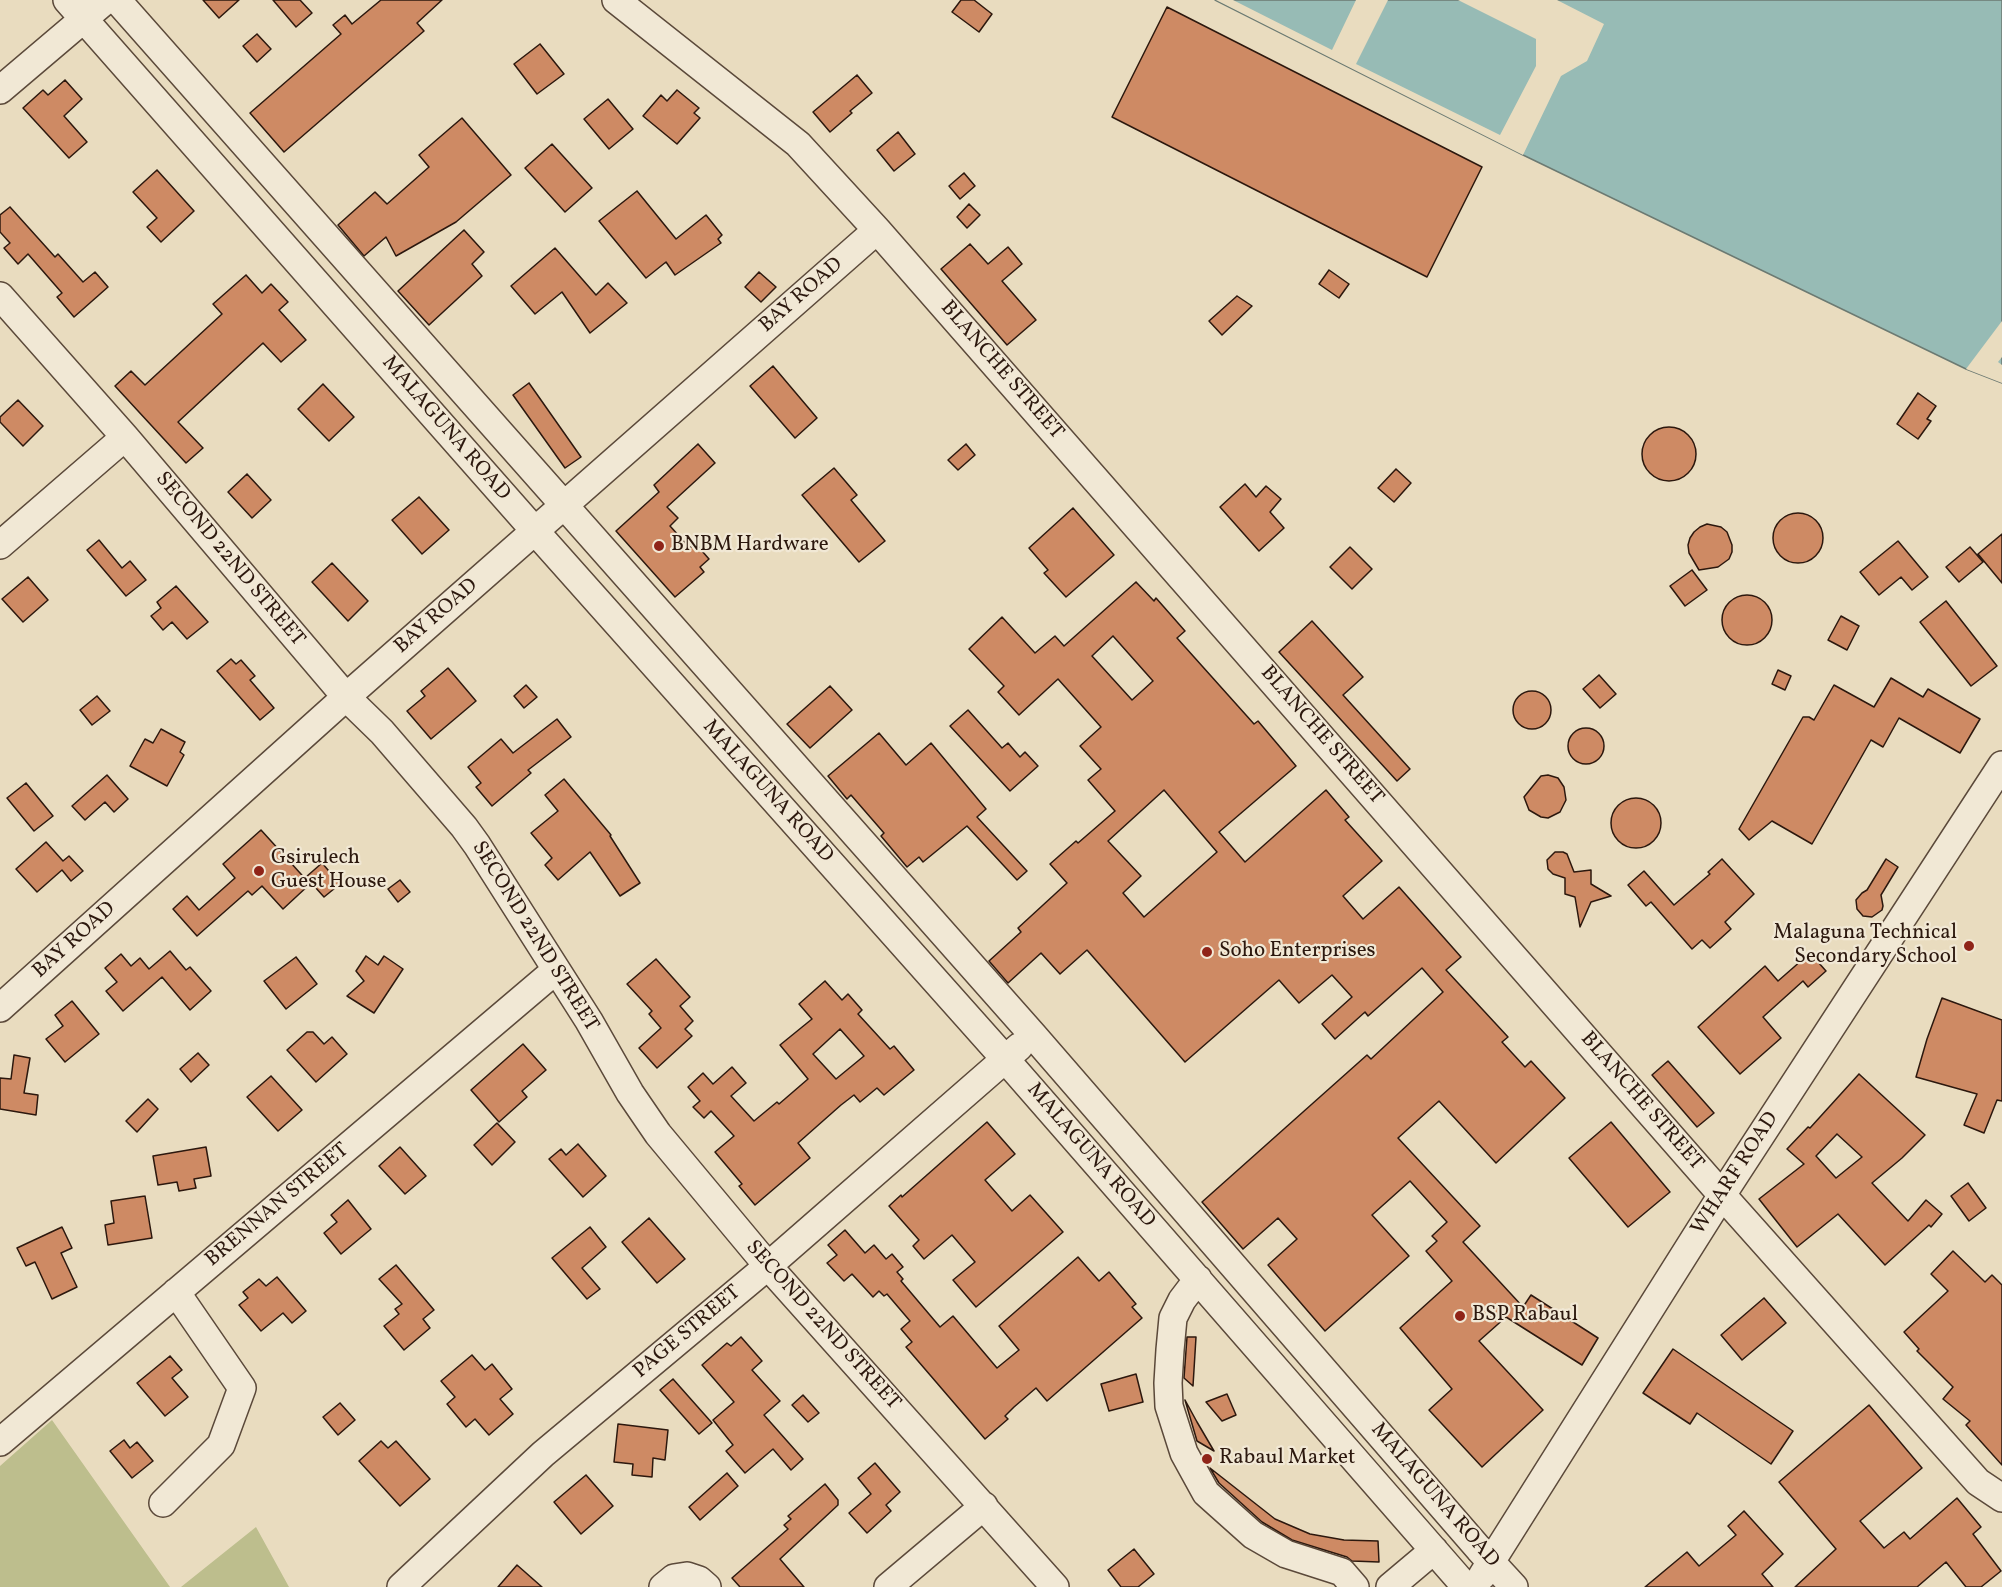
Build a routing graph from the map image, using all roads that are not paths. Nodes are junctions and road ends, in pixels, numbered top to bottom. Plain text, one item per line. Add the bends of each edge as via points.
1 (105, 0) edge
2 (117, 0) edge
3 (616, 0) edge
4 (75, 10) edge
5 (0, 90) edge
6 (878, 230) junction
7 (0, 296) edge
8 (125, 437) junction
9 (564, 505) junction
10 (535, 531) junction
11 (0, 545) edge
12 (346, 697) junction
13 (2002, 765) edge
14 (556, 970) junction
15 (0, 1008) edge
16 (1033, 1035) junction
17 (1006, 1060) junction
18 (1722, 1195) junction
19 (768, 1266) junction
20 (1198, 1279) junction
21 (176, 1292) junction
22 (0, 1442) edge
23 (2002, 1498) edge
24 (163, 1503) dead end
25 (984, 1506) junction
26 (1434, 1550) junction
27 (1491, 1561) junction
28 (401, 1587) edge
29 (663, 1587) edge
30 (707, 1587) edge
31 (888, 1587) edge
32 (1055, 1587) edge
33 (1355, 1587) edge
34 (1390, 1587) edge
35 (1466, 1587) edge
36 (1476, 1587) edge
37 (1514, 1587) edge

1 - 4 street
2 - 9 street, MALAGUNA ROAD
3 - 6 street, BLANCHE STREET via 798,144
4 - 5 street
4 - 10 street, MALAGUNA ROAD
6 - 9 street, BAY ROAD
6 - 18 street, BLANCHE STREET
7 - 8 street, SECOND 22ND STREET
8 - 11 street
8 - 12 street, SECOND 22ND STREET
9 - 10 street, BAY ROAD
9 - 16 street, MALAGUNA ROAD
10 - 12 street, BAY ROAD
10 - 17 street, MALAGUNA ROAD
12 - 14 street, SECOND 22ND STREET via 382,732 464,827
12 - 15 street, BAY ROAD
13 - 18 street, WHARF ROAD
14 - 19 street, SECOND 22ND STREET via 644,1116
14 - 21 street, BRENNAN STREET
16 - 17 street, PAGE STREET
16 - 27 street, MALAGUNA ROAD
17 - 19 street, PAGE STREET
17 - 20 street, MALAGUNA ROAD
18 - 23 street, BLANCHE STREET via 1978,1482
18 - 27 street, WHARF ROAD
19 - 25 street, SECOND 22ND STREET
19 - 28 street, PAGE STREET via 543,1454
20 - 26 street, MALAGUNA ROAD
20 - 33 street via 1173,1318 1170,1350 1169,1406 1184,1453 1206,1493 1253,1535 1286,1554 1342,1572
21 - 22 street, BRENNAN STREET
21 - 24 street via 242,1388 221,1445
25 - 31 street
25 - 32 street, SECOND 22ND STREET
26 - 34 street
26 - 35 street, MALAGUNA ROAD
27 - 36 street, WHARF ROAD
27 - 37 street, MALAGUNA ROAD
29 - 30 street via 674,1578 687,1576

